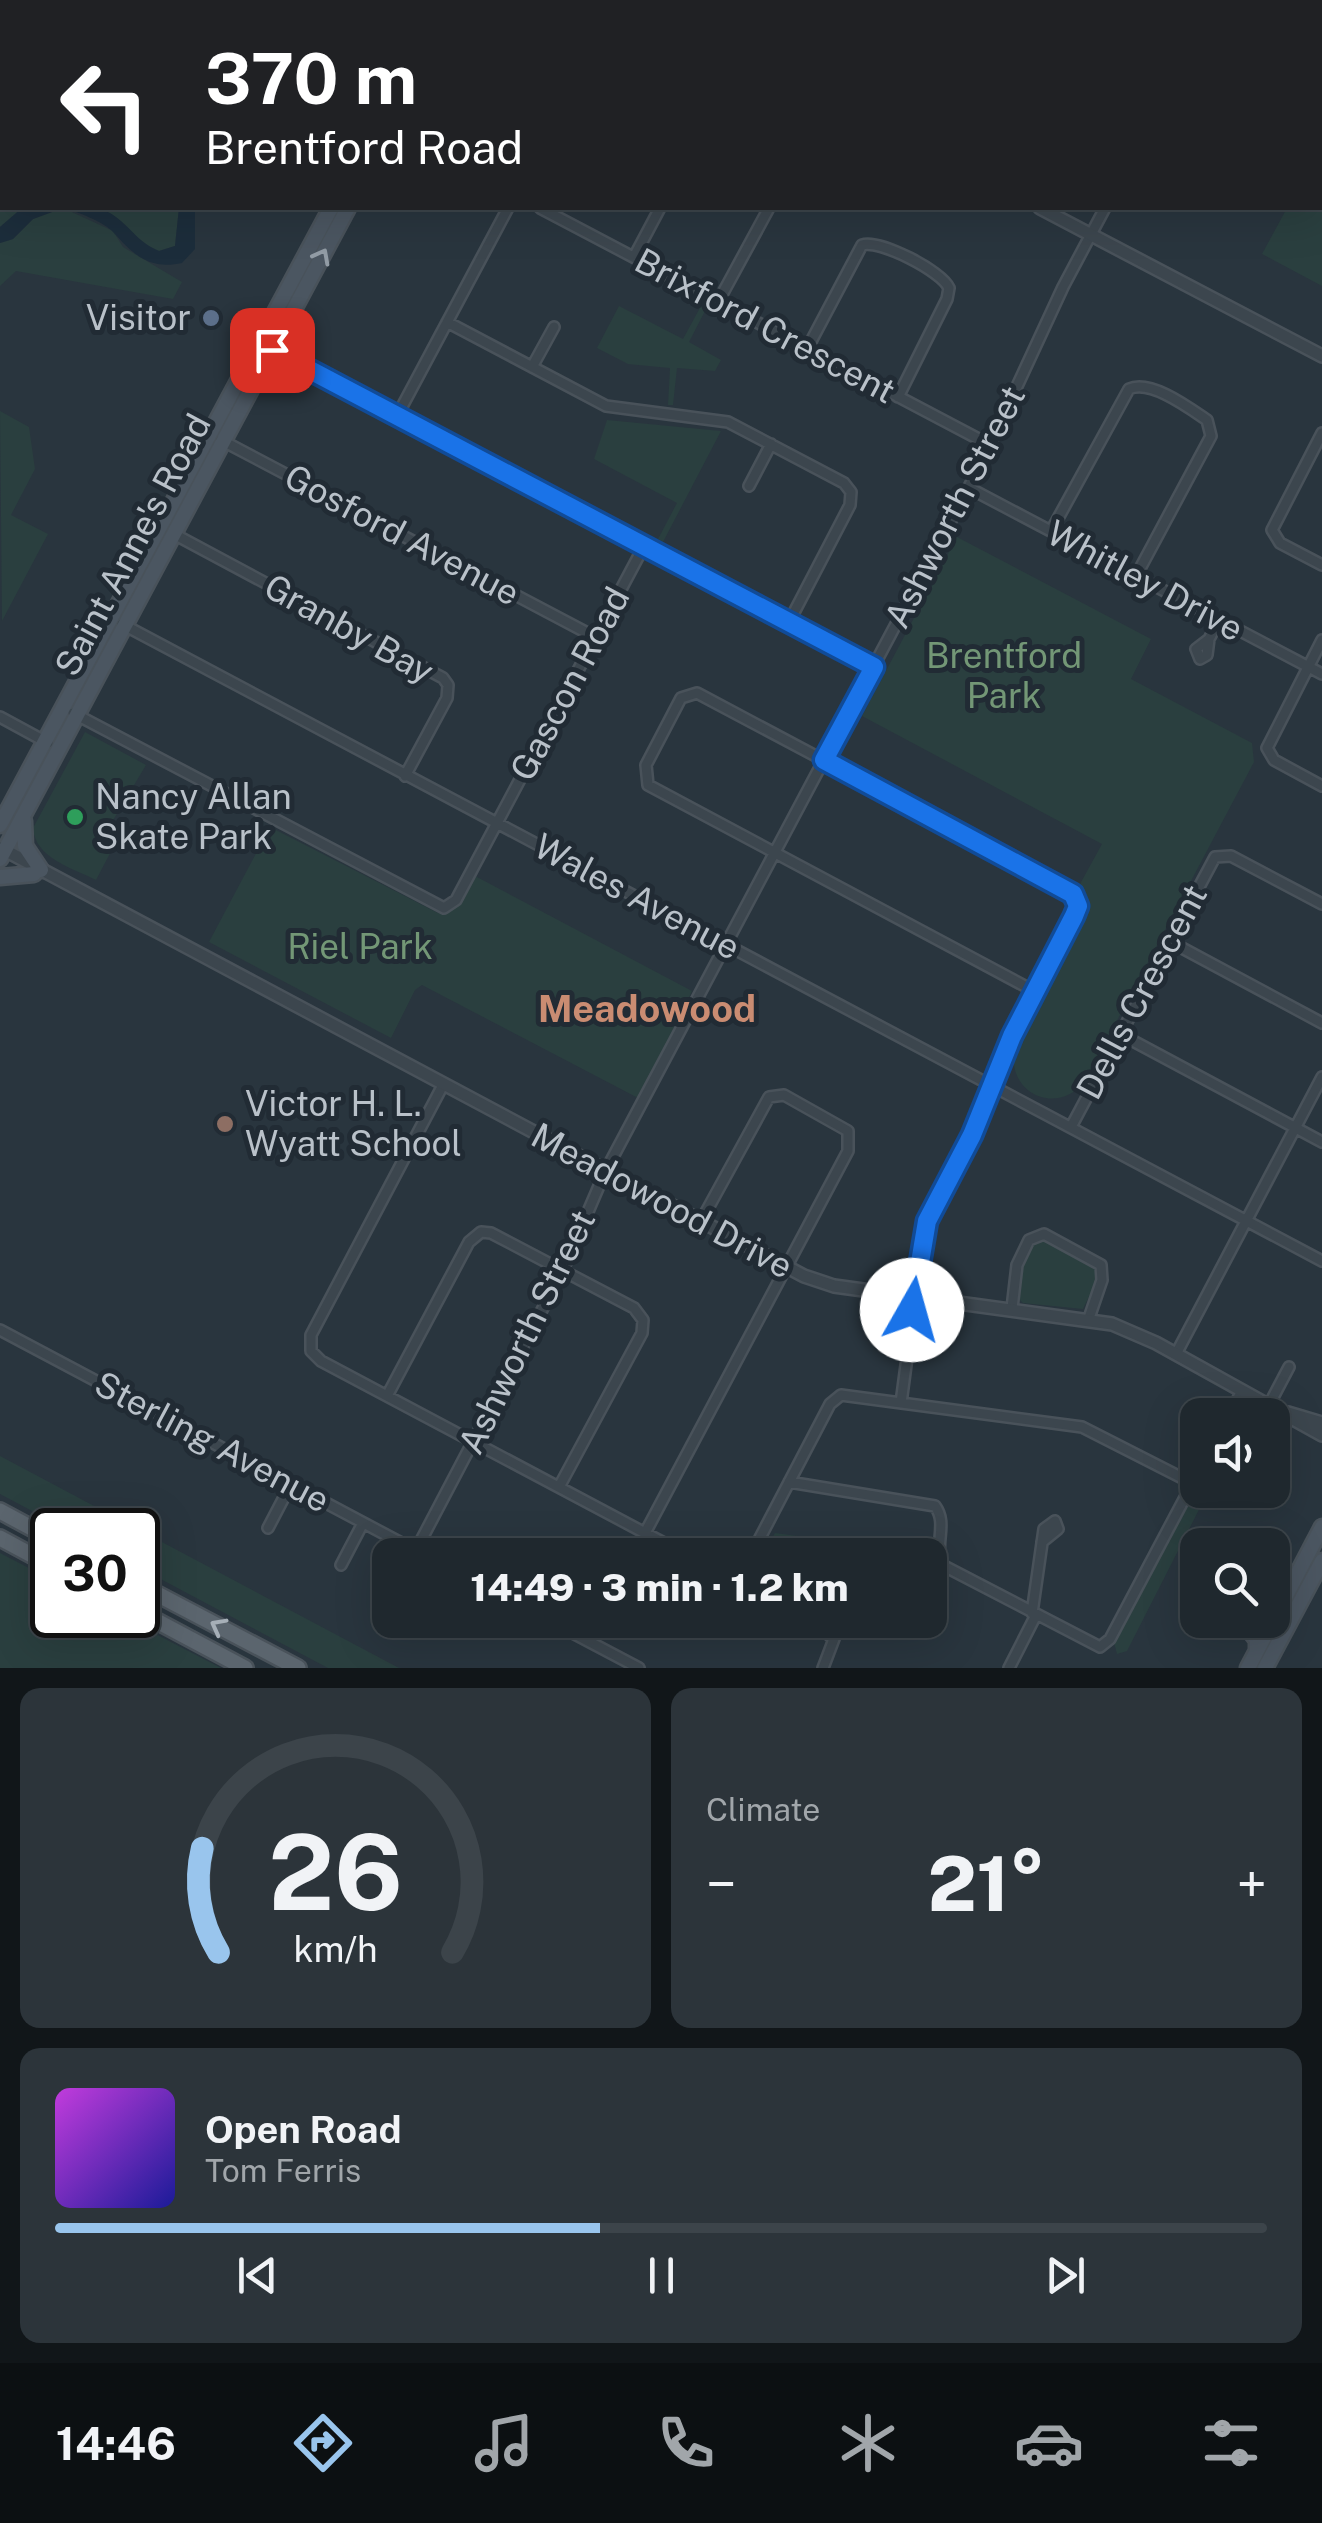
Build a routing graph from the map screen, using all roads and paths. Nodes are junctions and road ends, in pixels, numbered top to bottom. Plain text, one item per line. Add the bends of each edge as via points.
1 (329, 210) edge
2 (347, 210) edge
3 (507, 210) edge
4 (544, 210) edge
5 (659, 210) edge
6 (768, 210) edge
7 (1044, 210) edge
8 (1104, 210) edge
9 (1090, 234) junction
10 (634, 257) junction
11 (718, 302) junction
12 (447, 322) junction
13 (554, 326) dead end
14 (265, 346) junction
15 (807, 349) junction
16 (1322, 356) edge
17 (532, 367) junction
18 (898, 397) junction
19 (397, 416) junction
20 (1322, 433) edge
21 (216, 438) junction
22 (771, 444) junction
23 (990, 445) junction
24 (748, 486) dead end
25 (968, 488) junction
26 (1051, 531) junction
27 (165, 533) junction
28 (644, 546) junction
29 (1322, 566) edge
30 (1136, 576) junction
31 (1219, 620) junction
32 (117, 622) junction
33 (789, 622) junction
34 (595, 637) junction
35 (1208, 639) dead end
36 (1322, 640) edge
37 (874, 667) junction
38 (1308, 667) junction
39 (1322, 674) edge
40 (69, 711) junction
41 (0, 717) edge
42 (45, 741) junction
43 (59, 749) junction
44 (824, 760) junction
45 (405, 776) junction
46 (1322, 786) edge
47 (28, 806) junction
48 (496, 822) junction
49 (0, 825) edge
50 (776, 852) junction
51 (1, 854) edge
52 (38, 872) junction
53 (0, 877) edge
54 (1322, 904) edge
55 (1169, 941) junction
56 (726, 945) junction
57 (1034, 991) junction
58 (1322, 1023) edge
59 (1120, 1034) junction
60 (1322, 1077) edge
61 (443, 1085) junction
62 (994, 1086) junction
63 (1071, 1128) junction
64 (1296, 1128) junction
65 (1322, 1142) edge
66 (606, 1171) junction
67 (1246, 1220) junction
68 (701, 1221) junction
69 (1322, 1261) edge
70 (786, 1267) junction
71 (563, 1270) junction
72 (914, 1296) junction
73 (1012, 1308) junction
74 (1090, 1318) junction
75 (0, 1330) edge
76 (1176, 1354) junction
77 (1289, 1367) dead end
78 (1242, 1390) junction
79 (388, 1396) junction
80 (1238, 1398) edge
81 (1257, 1398) edge
82 (1274, 1398) edge
83 (901, 1403) junction
84 (1290, 1414) edge
85 (1290, 1416) edge
86 (1322, 1423) edge
87 (1322, 1435) edge
88 (474, 1442) junction
89 (1180, 1471) edge
90 (789, 1482) junction
91 (291, 1484) junction
92 (559, 1487) junction
93 (1180, 1506) edge
94 (0, 1511) edge
95 (363, 1522) junction
96 (30, 1527) edge
97 (1322, 1527) edge
98 (268, 1528) dead end
99 (645, 1533) junction
100 (0, 1538) edge
101 (392, 1538) edge
102 (427, 1538) edge
103 (655, 1538) edge
104 (759, 1538) edge
105 (1042, 1542) dead end
106 (30, 1554) edge
107 (1322, 1560) edge
108 (340, 1565) dead end
109 (1290, 1586) edge
110 (160, 1596) edge
111 (1034, 1614) junction
112 (160, 1623) edge
113 (582, 1638) edge
114 (833, 1638) edge
115 (1255, 1638) edge
116 (1264, 1638) edge
117 (1257, 1651) junction
118 (245, 1668) edge
119 (298, 1668) edge
120 (638, 1668) edge
121 (823, 1668) edge
122 (1009, 1668) edge
123 (1248, 1668) edge
124 (1265, 1668) edge

1 - 14 main road, Saint Anne's Road
14 -> 2 main road, Saint Anne's Road
3 - 12 street
4 - 10 street, Brixford Crescent
5 - 10 street
6 - 11 street
7 - 9 street
8 - 9 street, Ashworth Street
9 - 16 street
9 - 23 street, Ashworth Street
10 - 11 street, Brixford Crescent
11 - 15 street, Brixford Crescent
12 - 17 street
12 - 19 street
13 - 17 street
14 - 19 street
14 - 21 main road, Saint Anne's Road
15 - 18 street, Brixford Crescent
15 - 18 street via 862,245 877,243 941,276 947,298
17 - 22 street via 614,409 722,420
18 - 23 street, Brixford Crescent
19 - 28 street
20 - 29 street via 1272,530 1280,543
21 - 27 main road, Saint Anne's Road
21 - 34 street, Gosford Avenue
22 - 24 street
22 - 33 street via 851,492 848,510
23 - 25 street, Ashworth Street
25 - 26 street, Whitley Drive
25 - 37 street, Ashworth Street
26 - 30 street, Whitley Drive
26 - 30 street via 1129,388 1145,386 1207,420 1211,436
27 - 32 main road, Saint Anne's Road
27 - 45 street, Granby Bay via 443,678 446,698
28 - 33 street
28 - 34 street, Gascon Road
30 - 31 street, Whitley Drive
31 - 35 street
31 - 38 street, Whitley Drive
32 - 40 main road, Saint Anne's Road
32 - 45 street, Wales Avenue
33 - 37 street
34 - 48 street, Gascon Road
36 - 38 street
37 - 44 street, Ashworth Street
38 - 39 street, Whitley Drive
38 - 46 street via 1268,748 1274,760
40 - 42 main road, Saint Anne's Road
40 - 43 main road, Saint Anne's Road
40 - 48 street, Gascon Road via 439,907 456,900
41 - 42 street
42 - 43 street
42 - 49 main road, Saint Anne's Road
43 - 47 main road, Saint Anne's Road
44 - 50 street, Ashworth Street
44 - 50 street via 697,693 681,698 663,732 646,766 648,785
44 - 57 street via 1073,894 1074,916
45 - 48 street, Wales Avenue
47 - 51 main road, Saint Anne's Road
47 - 52 main road via 25,846
48 - 56 street, Wales Avenue
50 - 56 street, Ashworth Street
50 - 57 street
51 - 52 street, Meadowood Drive
52 - 53 main road
52 - 61 street, Meadowood Drive
54 - 55 street, Dells Crescent via 1222,854 1210,863
55 - 58 street
55 - 59 street, Dells Crescent
56 - 62 street, Wales Avenue
56 - 66 street, Ashworth Street
57 - 62 street
59 - 63 street, Dells Crescent
59 - 64 street
60 - 64 street
61 - 66 street, Meadowood Drive
61 - 79 street via 309,1339 316,1358
62 - 63 street, Wales Avenue
62 - 72 street via 924,1229
63 - 67 street, Wales Avenue
64 - 65 street
64 - 67 street
66 - 68 street, Meadowood Drive
66 - 71 street, Ashworth Street
67 - 69 street, Wales Avenue
67 - 76 street
68 - 70 street, Meadowood Drive
68 - 70 street via 770,1097 784,1095 840,1124 850,1136 848,1151
70 - 72 street, Meadowood Drive via 834,1286
70 - 99 street
71 - 79 street via 492,1233 476,1234
71 - 88 street, Ashworth Street
71 - 92 street via 638,1310 644,1326
72 - 73 street, Meadowood Drive
72 - 83 street
73 - 74 street, Meadowood Drive
73 - 74 street via 1019,1259 1029,1240 1044,1234 1101,1265
74 - 76 street, Meadowood Drive
75 - 91 street, Sterling Avenue
76 - 78 street, Meadowood Drive
77 - 82 street
78 - 80 street
78 - 81 street, Meadowood Drive
79 - 88 street
83 - 89 street via 1082,1427
83 - 90 street via 834,1399
84 - 86 street, Meadowood Drive
85 - 87 street, Meadowood Drive
88 - 92 street
88 - 102 street, Ashworth Street
90 - 104 street
90 - 111 street via 935,1506 942,1522 938,1556 948,1569
91 - 95 street, Sterling Avenue
91 - 98 street
92 - 99 street
93 - 111 street via 1105,1645
94 - 96 main road
95 - 101 street, Sterling Avenue
95 - 108 street
97 - 109 main road
99 - 103 street
100 - 106 main road
105 - 111 street
107 - 124 main road
119 -> 110 main road
111 - 122 street
112 - 118 main road
113 - 120 street
114 - 121 street
115 - 117 main road
116 - 117 main road
117 - 123 main road

